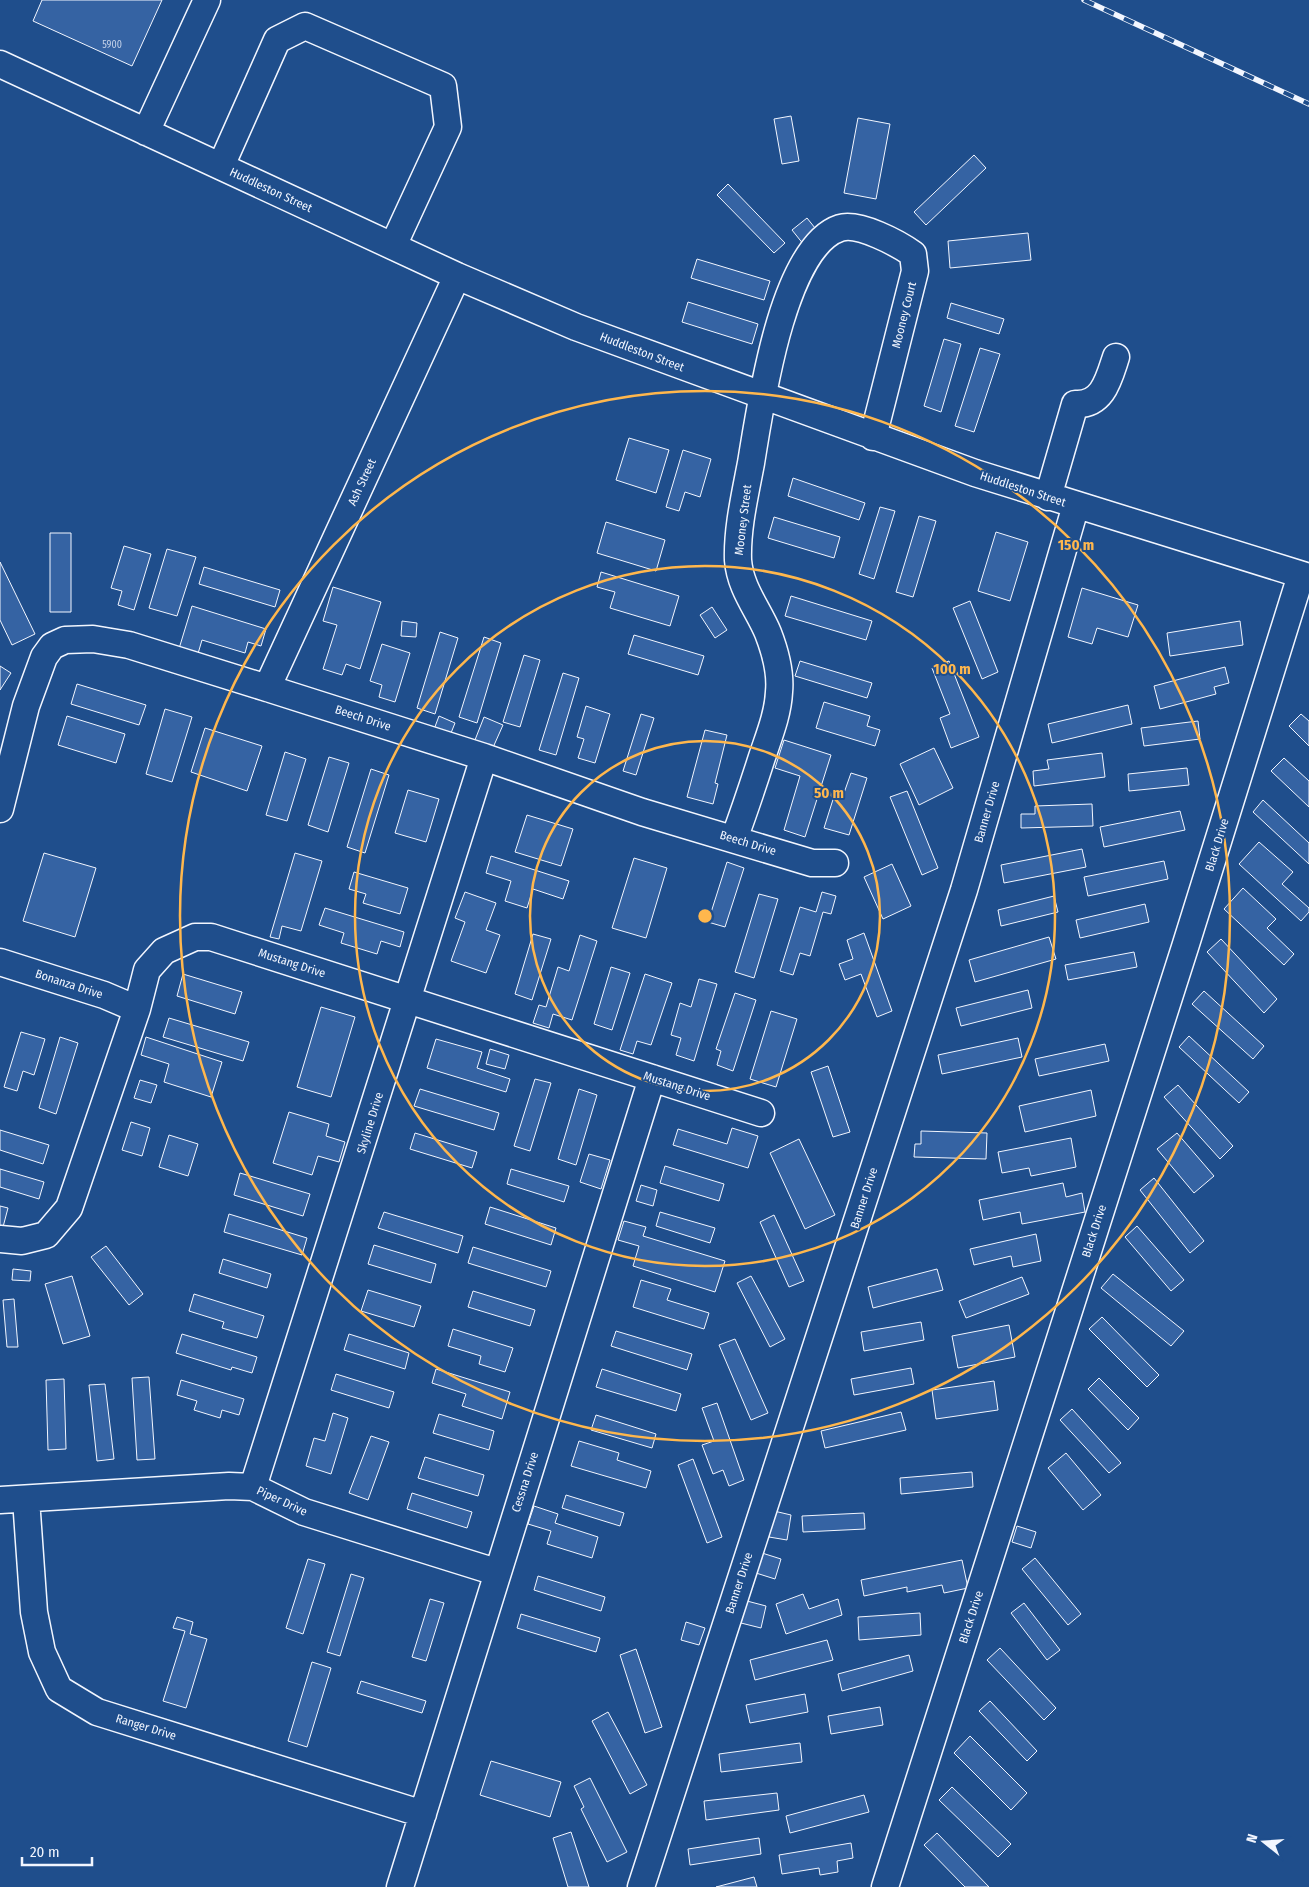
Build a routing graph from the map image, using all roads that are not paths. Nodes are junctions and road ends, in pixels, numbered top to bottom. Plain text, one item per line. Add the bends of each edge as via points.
1 (208, 0) edge
2 (0, 64) edge
3 (146, 132) junction
4 (220, 166) junction
5 (392, 246) junction
6 (457, 276) junction
7 (1116, 357) dead end
8 (762, 397) junction
9 (873, 437) junction
10 (1048, 497) junction
11 (1076, 506) junction
12 (1305, 576) edge
13 (267, 688) junction
14 (484, 757) junction
15 (0, 809) edge
16 (734, 839) junction
17 (836, 864) dead end
18 (0, 962) edge
19 (408, 1000) junction
20 (137, 1009) junction
21 (652, 1078) junction
22 (761, 1113) dead end
23 (0, 1239) edge
24 (254, 1487) junction
25 (26, 1498) junction
26 (0, 1500) edge
27 (496, 1572) junction
28 (423, 1814) junction
29 (400, 1887) edge
30 (640, 1887) edge
31 (885, 1887) edge

1 - 3 street
2 - 3 street, Huddleston Street
3 - 4 street, Huddleston Street
4 - 5 street, Huddleston Street
4 - 5 street via 278,40 305,26 443,86 448,127
5 - 6 street, Huddleston Street
6 - 8 street, Huddleston Street via 576,327
6 - 13 street, Ash Street
7 - 10 street via 1105,390 1083,405 1074,404
8 - 9 street, Huddleston Street
8 - 9 street, Mooney Court via 764,376 781,315 807,258 823,238 842,227 888,239 914,254 916,271
8 - 16 street, Mooney Street via 740,528 738,562 747,593 768,633 779,668 780,692 774,721
9 - 10 street, Huddleston Street
10 - 11 street, Huddleston Street
11 - 12 street, Huddleston Street
11 - 30 street, Banner Drive via 964,890
12 - 31 street, Black Drive
13 - 14 street, Beech Drive
13 - 15 street, Beech Drive via 129,645 93,639 65,640 52,646 44,657 26,706
14 - 16 street, Beech Drive via 642,812
14 - 19 street, Skyline Drive
16 - 17 street, Beech Drive via 812,863
18 - 20 street, Bonanza Drive via 104,995
19 - 20 street, Mustang Drive via 211,937 195,937 164,951 147,970
19 - 21 street, Mustang Drive
19 - 24 street, Skyline Drive
20 - 23 street, Mustang Drive via 69,1208 46,1235 22,1241
21 - 22 street, Mustang Drive
21 - 27 street, Cessna Drive
24 - 25 street, Piper Drive
24 - 27 street, Piper Drive via 304,1512
25 - 26 street, Piper Drive
25 - 28 street, Ranger Drive via 34,1612 42,1652 59,1689 97,1712
27 - 28 street, Cessna Drive
28 - 29 street, Cessna Drive

